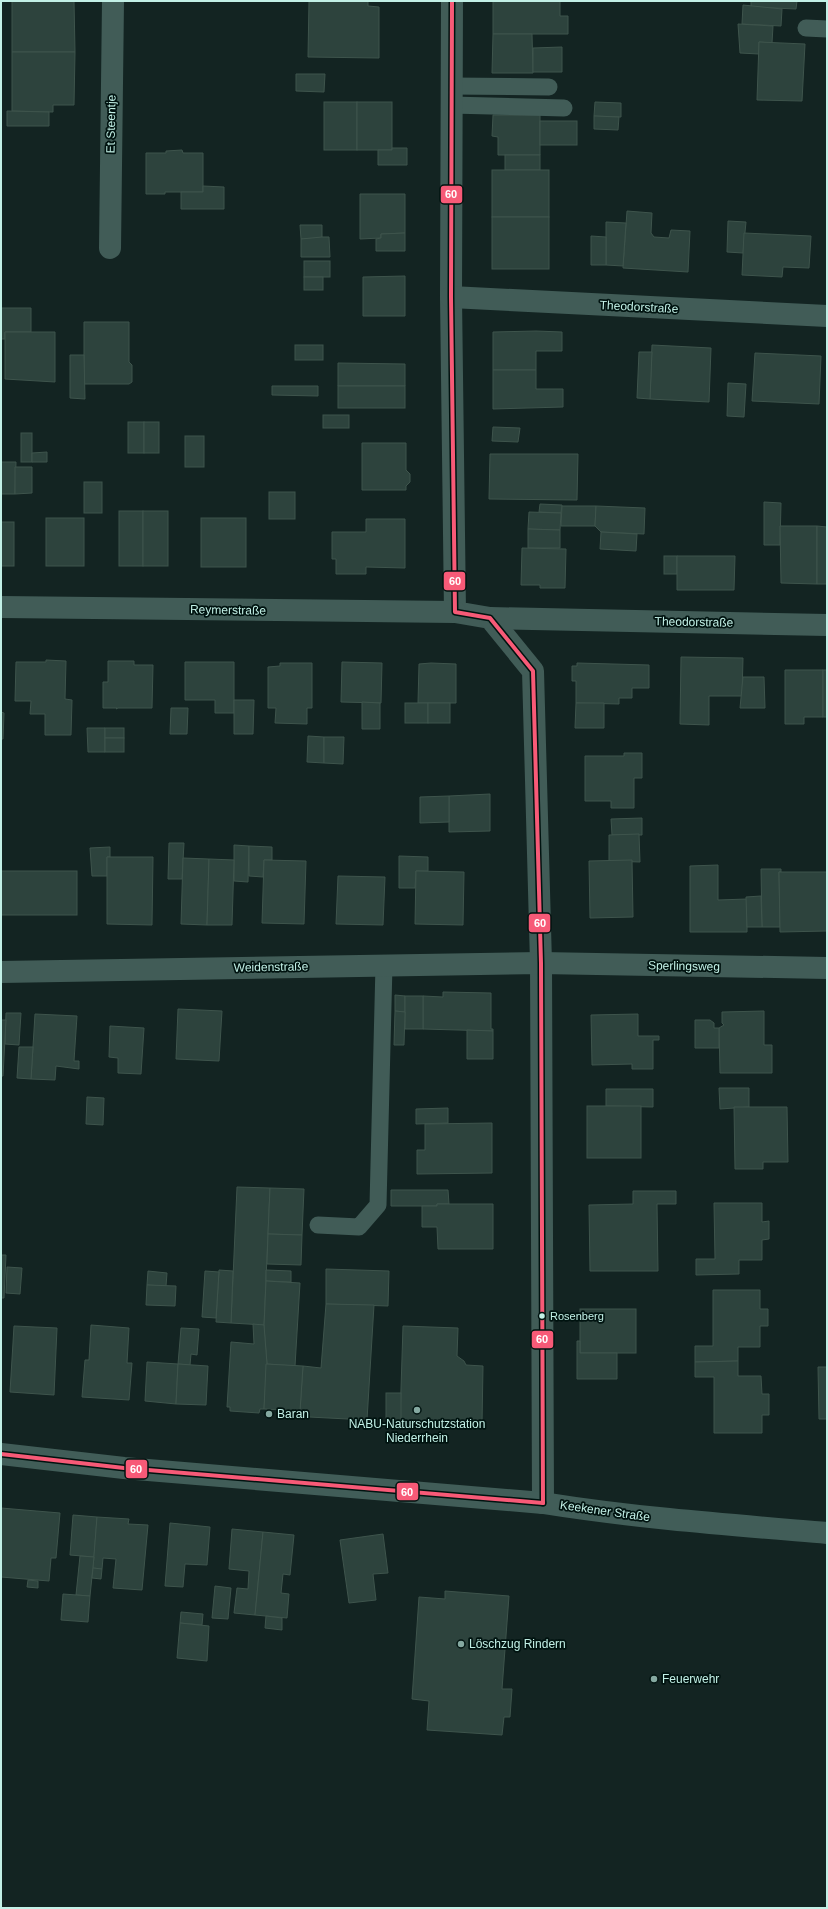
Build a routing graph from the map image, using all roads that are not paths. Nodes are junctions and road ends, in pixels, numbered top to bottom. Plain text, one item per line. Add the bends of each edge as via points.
1 (113, 1) edge
2 (452, 1) edge
3 (806, 28) dead end
4 (827, 29) edge
5 (549, 87) dead end
6 (451, 96) junction
7 (564, 108) dead end
8 (110, 248) dead end
9 (451, 297) junction
10 (827, 316) edge
11 (1, 607) edge
12 (454, 612) junction
13 (490, 618) junction
14 (827, 625) edge
15 (541, 963) junction
16 (384, 965) junction
17 (827, 968) edge
18 (1, 972) edge
19 (318, 1225) dead end
20 (1, 1454) edge
21 (543, 1503) junction
22 (827, 1533) edge

1 - 8 street, Et Steentje
2 - 6 street
3 - 4 lane
5 - 6 lane
6 - 7 lane
6 - 9 street
9 - 10 street, Theodorstraße
9 - 12 street
11 - 12 street, Reymerstraße
12 - 13 street, Reymerstraße
13 - 14 street, Theodorstraße
13 - 15 street via 533,671
15 - 16 street, Weidenstraße
15 - 17 street, Sperlingsweg
15 - 21 street
16 - 18 street, Weidenstraße
16 - 19 lane via 378,1205 359,1227
20 - 21 main road, Keekener Straße via 124,1468
21 - 22 main road, Keekener Straße via 699,1523

